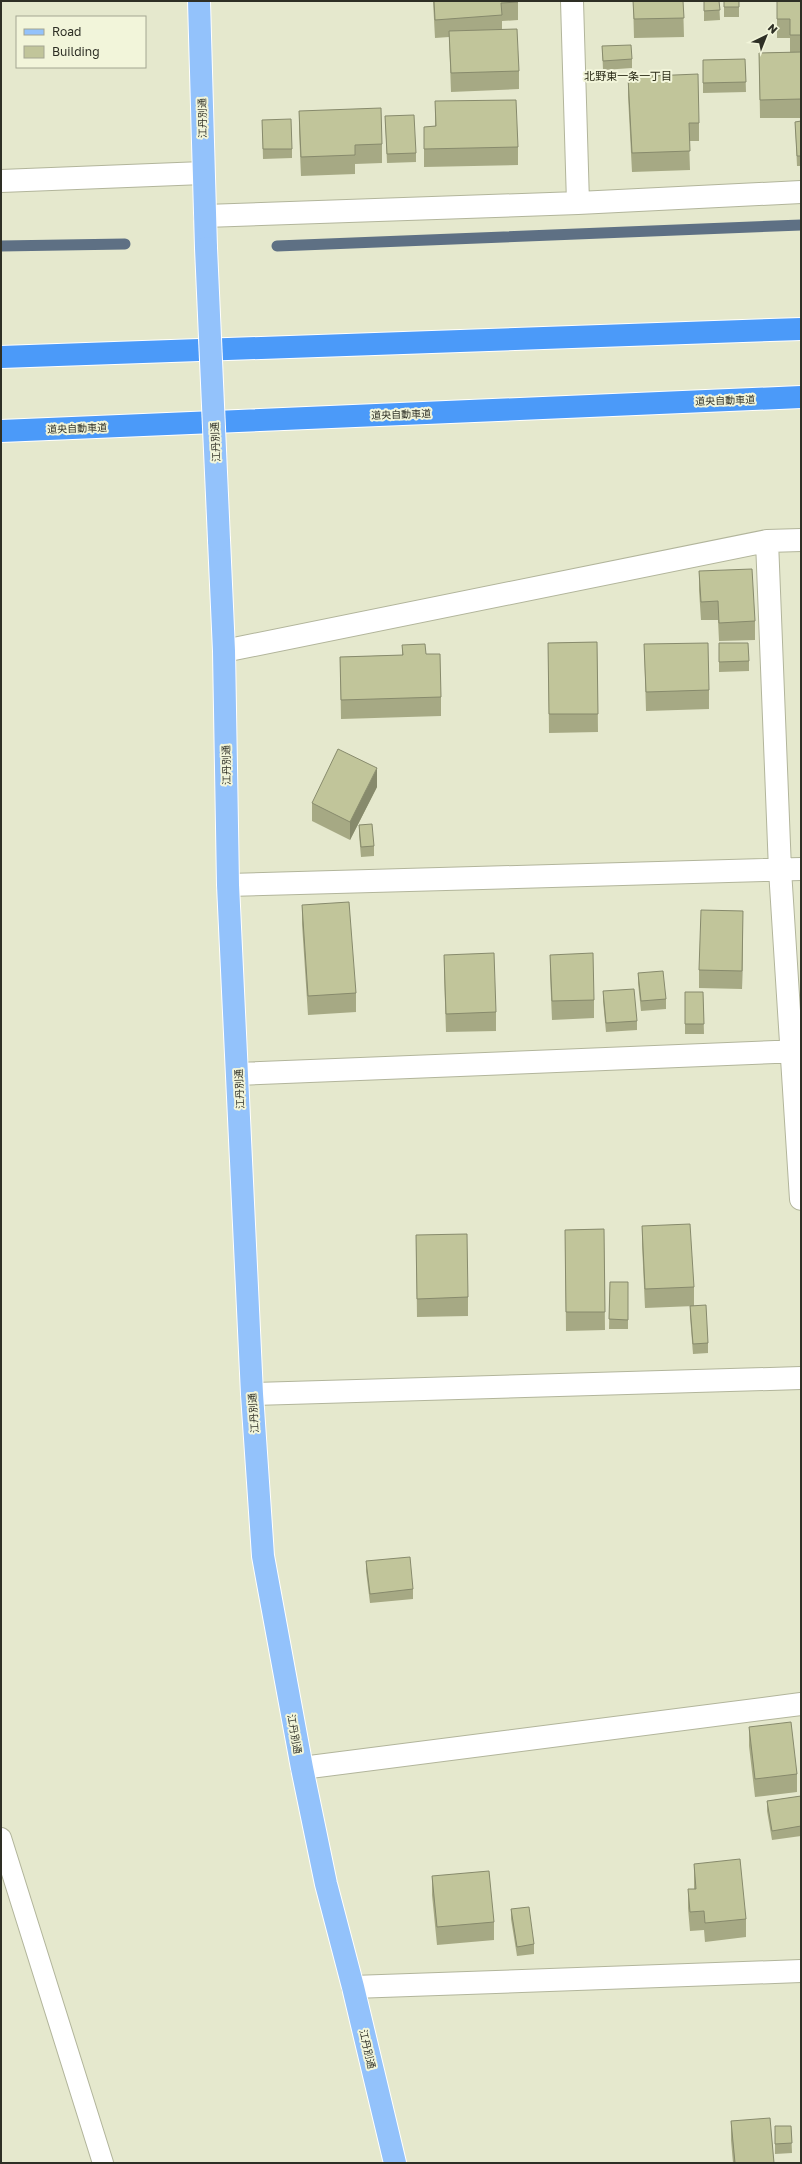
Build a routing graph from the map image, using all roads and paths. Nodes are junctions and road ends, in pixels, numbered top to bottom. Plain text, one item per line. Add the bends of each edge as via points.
1 (199, 1) edge
2 (572, 1) edge
3 (203, 173) junction
4 (1, 181) edge
5 (801, 192) edge
6 (578, 204) junction
7 (204, 216) junction
8 (801, 329) edge
9 (1, 357) edge
10 (801, 397) edge
11 (1, 431) edge
12 (801, 540) edge
13 (767, 541) junction
14 (224, 651) junction
15 (791, 869) edge
16 (228, 885) junction
17 (797, 1052) edge
18 (238, 1074) junction
19 (801, 1199) edge
20 (801, 1378) edge
21 (252, 1394) junction
22 (801, 1704) edge
23 (302, 1768) junction
24 (1, 1838) edge
25 (801, 1971) edge
26 (353, 1987) junction
27 (103, 2163) edge
28 (395, 2163) edge

1 - 3 main road, 江丹別通
2 - 6 street
3 - 4 street
3 - 7 main road, 江丹別通
5 - 6 street
6 - 7 street
7 - 14 main road, 江丹別通, bridge
8 - 9 highway
10 - 11 highway, 道央自動車道
12 - 13 street
13 - 14 street
13 - 15 street
14 - 16 main road, 江丹別通
15 - 16 street
15 - 17 street
16 - 18 main road, 江丹別通
17 - 18 street
17 - 19 street
18 - 21 main road, 江丹別通
20 - 21 street
21 - 23 main road, 江丹別通 via 263,1556
22 - 23 street
23 - 26 main road, 江丹別通 via 326,1884
24 - 27 lane
25 - 26 street
26 - 28 main road, 江丹別通

